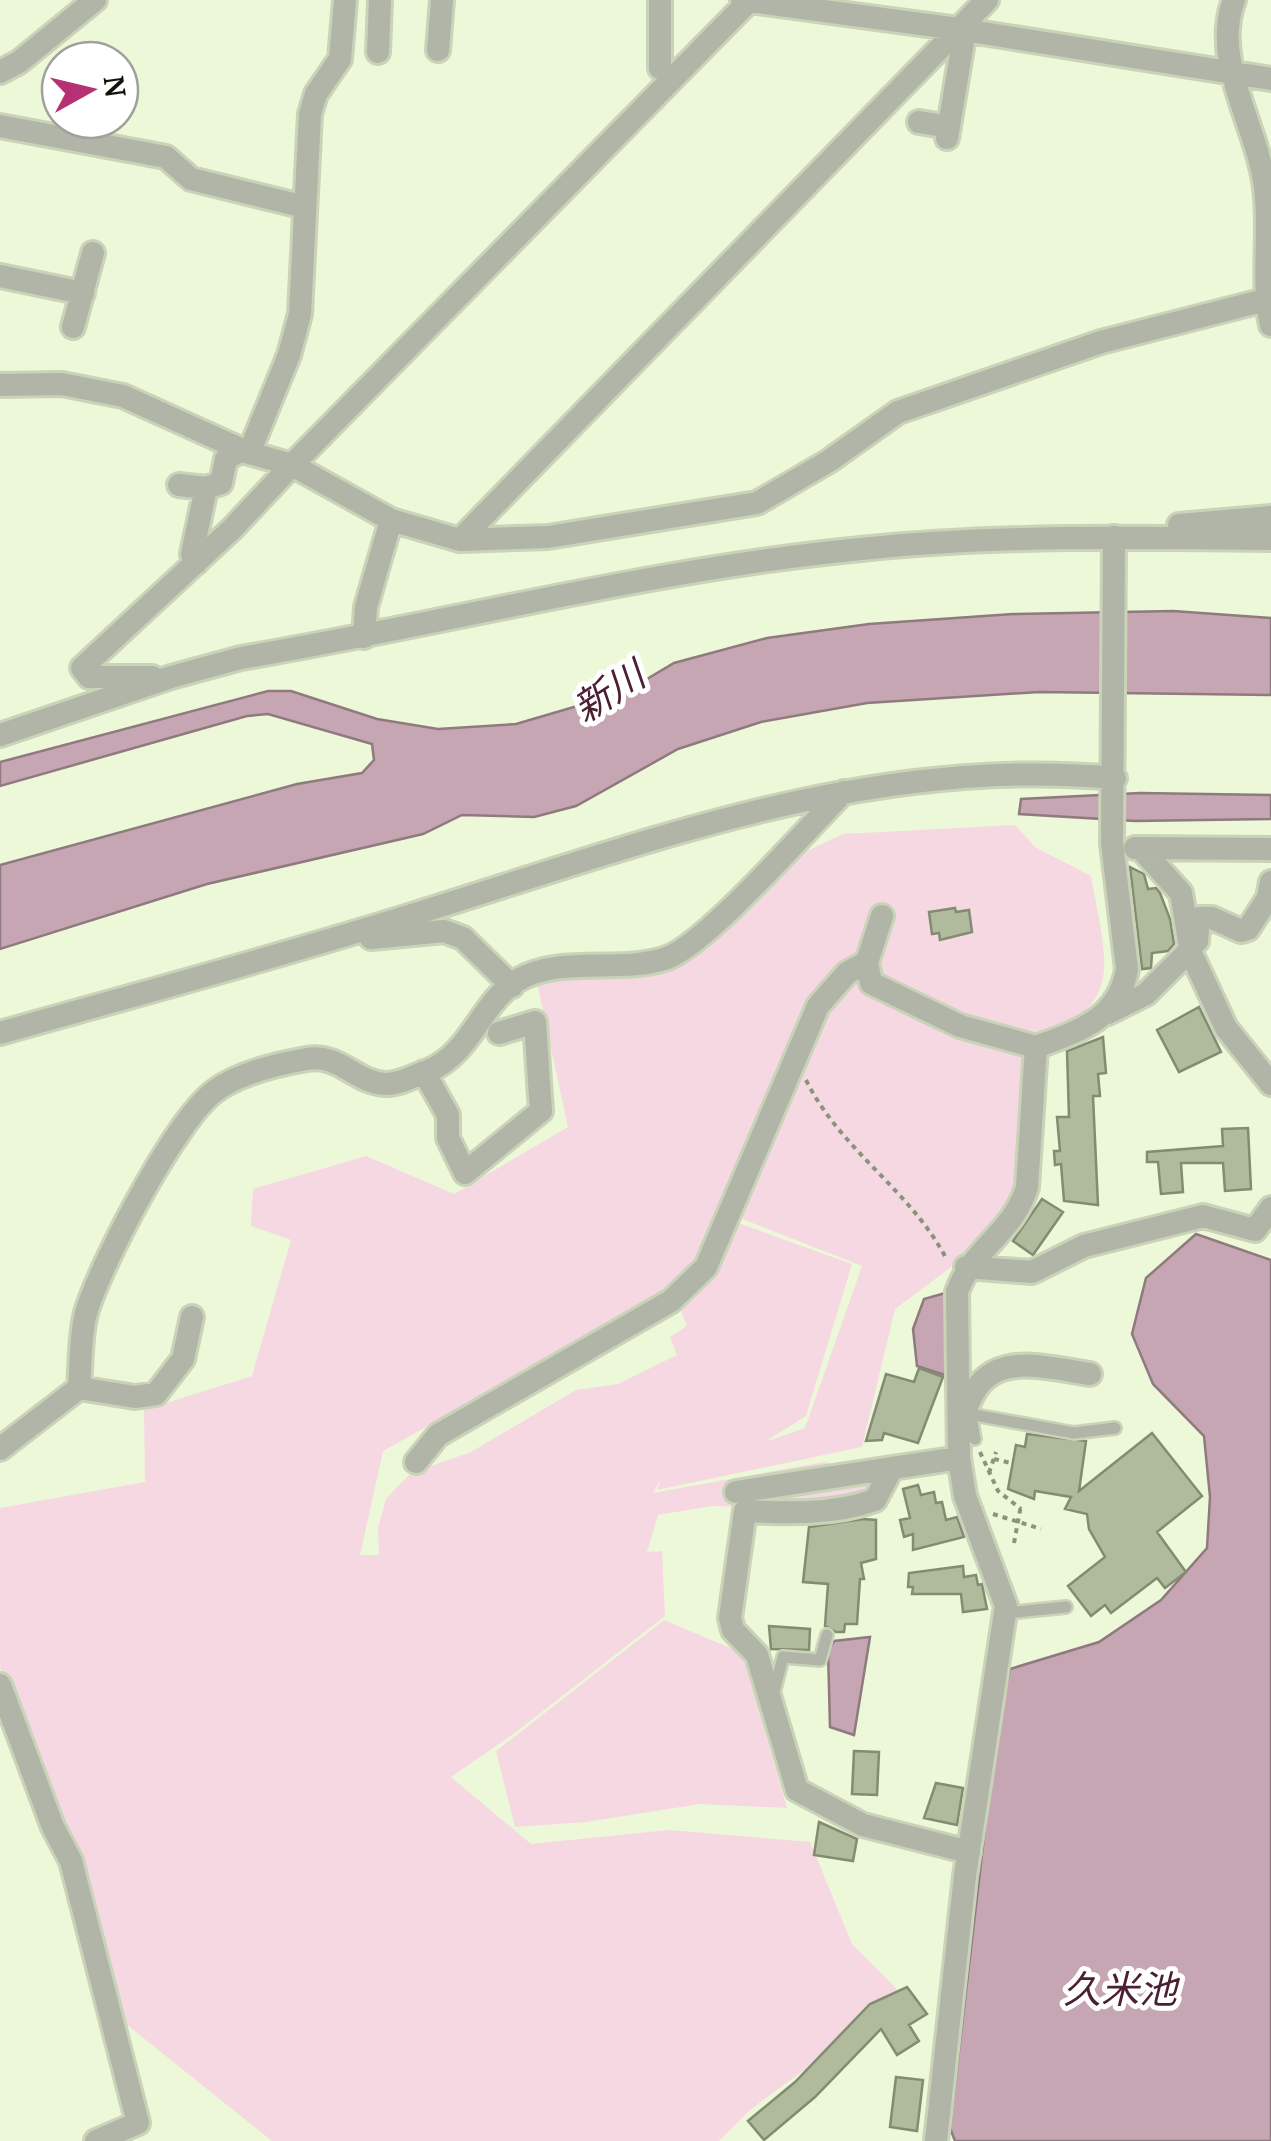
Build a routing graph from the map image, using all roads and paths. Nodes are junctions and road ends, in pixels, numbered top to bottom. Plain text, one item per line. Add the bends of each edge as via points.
1 (95, 0) edge
2 (345, 0) edge
3 (380, 0) edge
4 (442, 0) edge
5 (660, 0) edge
6 (742, 0) edge
7 (750, 0) edge
8 (987, 0) edge
9 (1234, 0) edge
10 (961, 29) junction
11 (438, 50) dead end
12 (378, 52) dead end
13 (660, 68) dead end
14 (0, 72) edge
15 (1234, 75) junction
16 (1271, 79) edge
17 (919, 122) dead end
18 (0, 126) edge
19 (306, 207) junction
20 (93, 253) dead end
21 (0, 276) edge
22 (83, 293) junction
23 (1267, 297) edge
24 (1271, 325) edge
25 (73, 328) dead end
26 (0, 384) edge
27 (245, 451) junction
28 (292, 465) junction
29 (179, 485) dead end
30 (206, 488) junction
31 (1271, 517) edge
32 (391, 520) junction
33 (1153, 538) junction
34 (460, 540) junction
35 (1271, 540) edge
36 (1114, 545) junction
37 (196, 563) junction
38 (364, 637) junction
39 (171, 677) junction
40 (0, 735) edge
41 (1115, 777) junction
42 (844, 792) junction
43 (1112, 834) junction
44 (1271, 849) edge
45 (1144, 850) junction
46 (1271, 882) edge
47 (882, 916) dead end
48 (354, 934) junction
49 (1191, 951) junction
50 (868, 962) junction
51 (512, 986) junction
52 (1105, 1014) junction
53 (500, 1032) dead end
54 (0, 1033) edge
55 (1036, 1046) junction
56 (794, 1058) junction
57 (424, 1072) junction
58 (1271, 1084) edge
59 (1271, 1208) edge
60 (957, 1265) junction
61 (192, 1317) dead end
62 (1090, 1374) dead end
63 (78, 1388) junction
64 (964, 1413) junction
65 (1114, 1428) dead end
66 (975, 1438) joint
67 (0, 1449) edge
68 (996, 1452) dead end
69 (1008, 1454) dead end
70 (958, 1458) junction
71 (994, 1459) junction
72 (416, 1462) dead end
73 (892, 1468) junction
74 (989, 1473) junction
75 (736, 1492) dead end
76 (1018, 1522) junction
77 (1042, 1529) dead end
78 (1014, 1543) dead end
79 (1066, 1607) dead end
80 (1004, 1613) junction
81 (826, 1636) dead end
82 (0, 1684) edge
83 (771, 1706) junction
84 (968, 1852) junction
85 (96, 2141) edge
86 (936, 2141) edge

1 - 14 street
2 - 19 street via 340,59 310,114
3 - 12 street
4 - 11 street
5 - 13 street
6 - 7 street
7 - 10 street
7 - 28 street
8 - 10 street
9 - 15 street via 1224,26
10 - 15 street
10 - 17 street via 948,132
10 - 34 street
15 - 16 street
15 - 23 street via 1264,187
18 - 19 street via 166,157 190,179
19 - 27 street via 300,314 289,355
20 - 22 street
21 - 22 street
22 - 25 street
23 - 24 street
23 - 34 street via 1101,342 898,412 756,503 592,532
26 - 27 street via 62,384 123,396
27 - 28 street
27 - 30 street via 226,459 220,483
28 - 32 street
28 - 37 street
29 - 30 street
30 - 37 street via 192,554
31 - 33 street via 1178,525
32 - 34 street
32 - 38 street
33 - 35 street
33 - 36 street
36 - 38 street via 1016,538 861,549 734,566
36 - 41 street
37 - 39 street via 82,668 89,677
38 - 39 street
39 - 40 street
41 - 42 street via 1000,774
41 - 43 street
42 - 48 street via 792,800
42 - 51 street via 704,932 671,956 610,968 562,968
43 - 45 street
43 - 52 street via 1127,969 1117,1002
44 - 45 street
45 - 49 street via 1180,893
46 - 49 street via 1268,898 1244,931 1200,918
47 - 50 street
48 - 51 street via 378,940 444,931 462,938
48 - 54 street
49 - 52 street via 1146,994
49 - 58 street via 1226,1028
50 - 55 street via 871,984 933,1014
50 - 56 street via 818,1006
51 - 57 street via 461,1050
52 - 55 street
53 - 57 street via 535,1022 541,1111 465,1172 448,1138 448,1115
55 - 60 street via 1021,1209 998,1240
56 - 60 path via 836,1129 919,1213
56 - 72 street via 706,1267 671,1301 438,1435
57 - 63 street via 388,1084 369,1081 340,1062 313,1058 266,1068 216,1090 192,1112 109,1252 85,1316
59 - 60 street via 1255,1230 1203,1216 1084,1246 1032,1272
60 - 64 street
61 - 63 street via 183,1359 156,1394
62 - 64 street via 1036,1366 997,1369 981,1379
63 - 67 street
64 - 65 lane via 1074,1432
64 - 66 lane
64 - 70 street
66 - 74 path
68 - 71 path
69 - 71 path via 1009,1462
70 - 73 street
70 - 80 street
71 - 74 path
73 - 75 street
73 - 83 street via 875,1500 858,1506 802,1514 744,1512 730,1618 757,1655
74 - 76 path via 998,1491 1021,1507
76 - 77 path
76 - 78 path
79 - 80 lane
80 - 84 street
81 - 83 lane via 820,1660 783,1657
82 - 85 street via 71,1860 138,2123
83 - 84 street via 797,1790 863,1824
84 - 86 street

